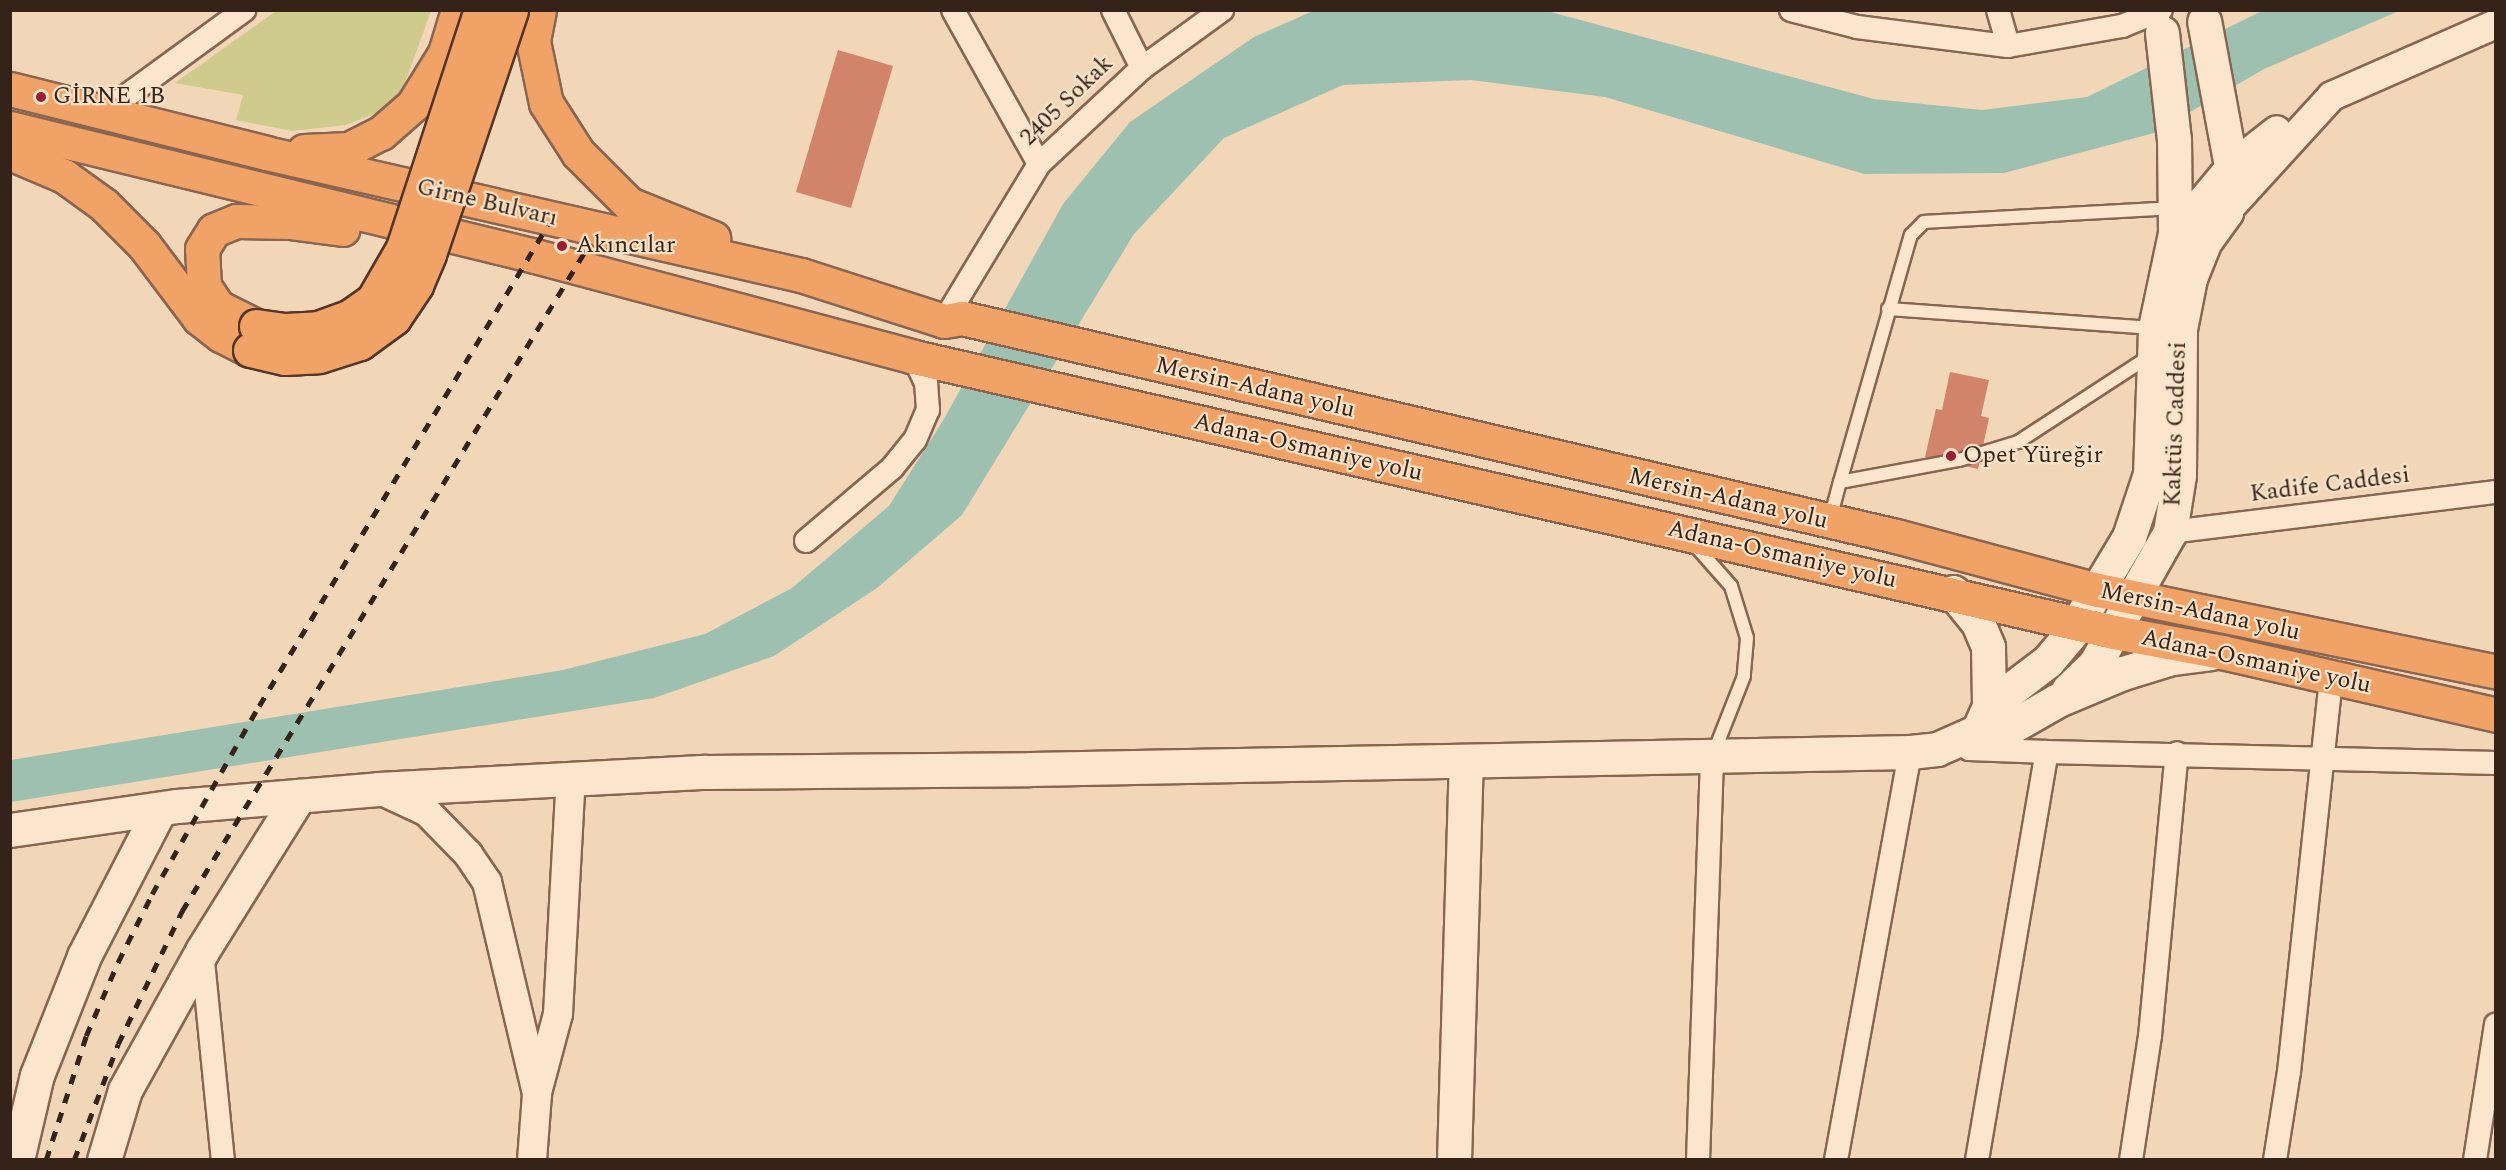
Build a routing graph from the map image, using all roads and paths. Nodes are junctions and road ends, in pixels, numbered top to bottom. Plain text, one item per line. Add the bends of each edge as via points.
1 (244, 10) edge
2 (458, 10) edge
3 (481, 10) edge
4 (511, 10) edge
5 (539, 10) edge
6 (953, 10) edge
7 (1113, 10) edge
8 (1222, 10) edge
9 (1791, 10) edge
10 (1998, 10) edge
11 (2161, 16) edge
12 (2202, 16) edge
13 (2096, 20) edge
14 (2496, 24) edge
15 (2008, 46) junction
16 (1142, 68) junction
17 (10, 89) edge
18 (2332, 96) junction
19 (103, 112) junction
20 (2222, 124) junction
21 (10, 128) edge
22 (2277, 130) junction
23 (10, 153) edge
24 (266, 153) junction
25 (1039, 164) junction
26 (2231, 166) junction
27 (2226, 212) junction
28 (2185, 227) junction
29 (535, 256) junction
30 (801, 275) junction
31 (1888, 309) junction
32 (953, 319) junction
33 (253, 338) junction
34 (2167, 341) junction
35 (914, 357) junction
36 (1840, 482) junction
37 (2496, 492) edge
38 (1829, 523) junction
39 (2170, 532) junction
40 (1683, 533) junction
41 (806, 541) dead end
42 (2098, 590) junction
43 (1953, 592) junction
44 (2133, 597) junction
45 (2078, 623) junction
46 (2114, 632) junction
47 (2222, 652) junction
48 (2496, 672) edge
49 (2331, 678) junction
50 (2058, 700) junction
51 (2496, 715) edge
52 (1976, 726) junction
53 (1910, 752) junction
54 (2047, 752) junction
55 (2177, 753) junction
56 (1712, 756) junction
57 (2323, 756) junction
58 (1466, 762) junction
59 (2496, 763) edge
60 (571, 777) junction
61 (378, 789) junction
62 (300, 796) junction
63 (160, 808) junction
64 (10, 830) edge
65 (202, 951) junction
66 (2496, 1025) edge
67 (537, 1094) junction
68 (17, 1160) edge
69 (104, 1160) edge
70 (223, 1160) edge
71 (532, 1160) edge
72 (1454, 1160) edge
73 (1698, 1160) edge
74 (1836, 1160) edge
75 (1977, 1160) edge
76 (2131, 1160) edge
77 (2275, 1160) edge
78 (2475, 1160) edge

1 - 19 street
2 - 24 highway via 445,53 413,105 381,133 349,149
3 - 33 highway, bridge via 403,248 373,300 349,317 318,328 285,330
4 - 33 highway, bridge via 429,254 416,285 394,318 360,343 319,356 285,358
5 - 30 highway via 532,41 546,103 578,153 629,204
6 - 25 street
7 - 16 street
8 - 16 street, 2405 Sokak
9 - 15 street via 1857,27
10 - 15 street
11 - 13 street
11 - 28 main road
12 - 20 main road
13 - 15 street
14 - 18 street
16 - 25 street, 2405 Sokak
17 - 19 highway, Girne Bulvarı
18 - 22 street
18 - 27 street
19 - 24 highway, Girne Bulvarı
20 - 22 street
20 - 26 main road
21 - 29 highway, Girne Bulvarı
22 - 26 street
23 - 33 highway via 64,176 104,205 144,245 199,318 221,335
24 - 30 highway, Girne Bulvarı
25 - 32 street, 2405 Sokak
26 - 27 main road
26 - 28 street
27 - 28 main road, Kaktüs Caddesi
28 - 31 lane via 1924,222 1911,235
28 - 34 main road, Kaktüs Caddesi via 2190,278
29 - 33 highway via 289,222 236,221 214,230 202,249 201,272 204,286 218,307
29 - 35 highway, Girne Bulvarı
30 - 32 highway, Girne Bulvarı
31 - 34 lane
31 - 36 lane
32 - 38 highway, Mersin-Adana yolu
34 - 36 lane via 2018,442 1959,460
34 - 39 main road, Kaktüs Caddesi via 2179,475
34 - 42 main road via 2150,474 2129,537
35 - 40 highway, Adana-Osmaniye yolu
35 - 41 street via 926,383 928,410 915,440 892,468
36 - 38 lane
37 - 39 street, Kadife Caddesi
38 - 42 highway, Mersin-Adana yolu via 1896,536
39 - 44 main road, Kaktüs Caddesi
40 - 43 highway, Adana-Osmaniye yolu
40 - 56 lane via 1731,586 1747,638 1744,676
42 - 44 highway, Mersin-Adana yolu
42 - 45 main road
43 - 45 highway, Adana-Osmaniye yolu
43 - 52 main road via 1978,623 1988,647
44 - 46 main road, Kaktüs Caddesi
44 - 48 highway, Mersin-Adana yolu
45 - 46 highway, Adana-Osmaniye yolu
45 - 52 main road via 2048,662
46 - 47 highway, Adana-Osmaniye yolu
46 - 50 main road, Kaktüs Caddesi via 2095,664
47 - 49 highway, Adana-Osmaniye yolu
47 - 50 main road via 2172,658
49 - 51 highway, Adana-Osmaniye yolu
49 - 57 street
50 - 52 main road via 2011,727
52 - 53 main road
52 - 54 street via 1969,748
53 - 56 main road
53 - 74 street
54 - 55 street
54 - 75 street
55 - 57 street
55 - 76 street via 2150,1036
56 - 58 main road
56 - 73 street
57 - 59 street
57 - 77 street via 2289,1072
58 - 60 main road via 706,771
58 - 72 main road
60 - 61 main road
60 - 67 street via 558,1014
61 - 62 main road
61 - 67 street via 427,812 468,854 487,882
62 - 63 main road
62 - 65 main road
63 - 64 main road
63 - 68 main road via 84,956 37,1075
65 - 69 main road via 124,1090
65 - 70 street
66 - 78 street
67 - 71 street

